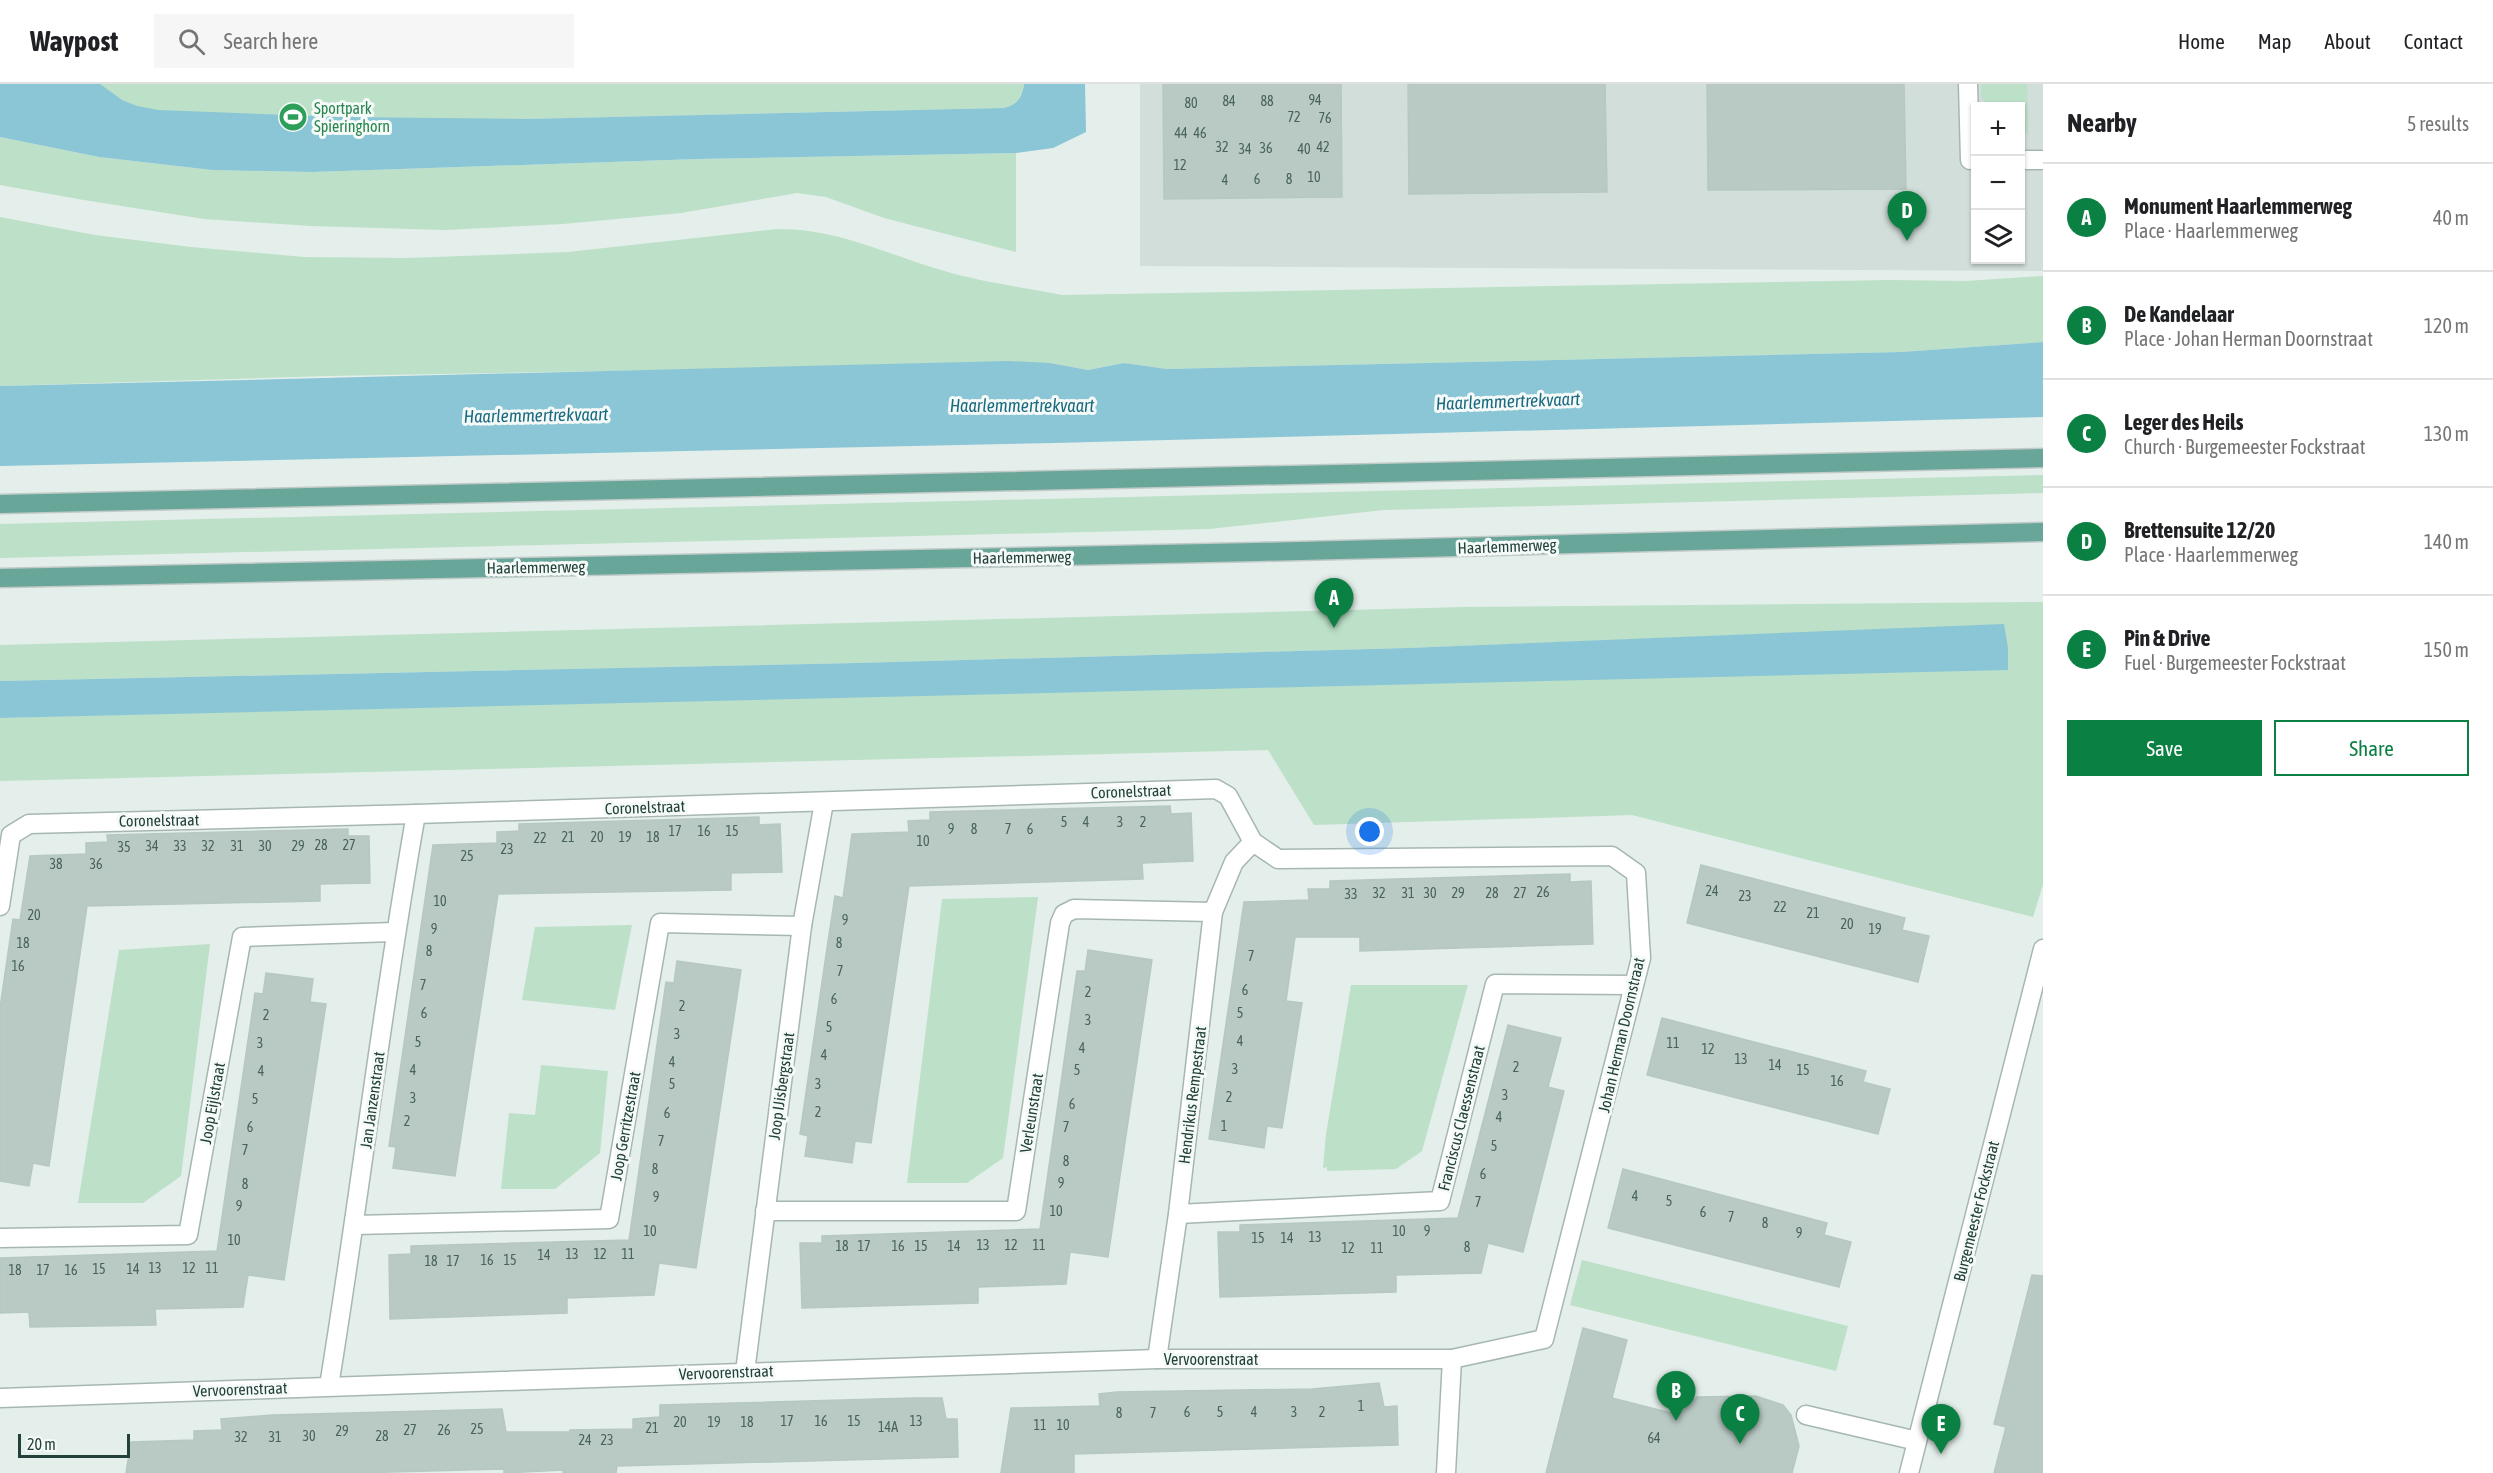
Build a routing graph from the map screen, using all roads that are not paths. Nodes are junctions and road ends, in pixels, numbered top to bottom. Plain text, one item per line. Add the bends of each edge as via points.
1 (1968, 84) edge
2 (1973, 156) edge
3 (2025, 160) edge
4 (2043, 160) edge
5 (2043, 458) edge
6 (0, 504) edge
7 (2043, 532) edge
8 (0, 578) edge
9 (824, 802) junction
10 (416, 814) junction
11 (1253, 842) junction
12 (0, 906) edge
13 (1214, 912) junction
14 (802, 926) junction
15 (394, 932) junction
16 (2043, 949) edge
17 (1633, 985) junction
18 (765, 1211) junction
19 (1178, 1214) junction
20 (355, 1225) junction
21 (0, 1238) edge
22 (1157, 1359) junction
23 (1452, 1359) junction
24 (745, 1372) junction
25 (329, 1386) junction
26 (0, 1398) edge
27 (1806, 1415) dead end
28 (1917, 1441) junction
29 (1446, 1473) edge
30 (1909, 1473) edge

1 - 2 street
3 - 4 street
5 - 6 main road
7 - 8 main road, Haarlemmerweg via 1244,553
9 - 10 street, Coronelstraat
9 - 11 street, Coronelstraat via 1216,789 1228,796
9 - 14 street, Joop IJisbergstraat
10 - 12 street, Coronelstraat via 29,824 11,835
10 - 15 street, Jan Janzenstraat
11 - 13 street, Hendrikus Rempestraat via 1234,862
11 - 17 street, Johan Herman Doornstraat via 1278,859 1612,856 1636,873 1641,958
13 - 18 street, Verleunstraat via 1074,909 1064,915 1016,1211
13 - 19 street, Hendrikus Rempestraat
14 - 18 street, Joop IJisbergstraat
14 - 20 street, Joop Gerritzestraat via 660,923 609,1219
15 - 20 street, Jan Janzenstraat
15 - 21 street, Joop Eijlstraat via 242,937 188,1235
16 - 28 street, Burgemeester Fockstraat
17 - 19 street, Franciscus Claessenstraat via 1495,984 1440,1201
17 - 23 street, Johan Herman Doornstraat via 1544,1339
18 - 24 street, Joop IJisbergstraat
19 - 22 street, Hendrikus Rempestraat
20 - 25 street, Jan Janzenstraat
22 - 23 street, Vervoorenstraat
22 - 24 street, Vervoorenstraat
23 - 29 street
24 - 25 street, Vervoorenstraat
25 - 26 street, Vervoorenstraat
27 - 28 street
28 - 30 street, Burgemeester Fockstraat

